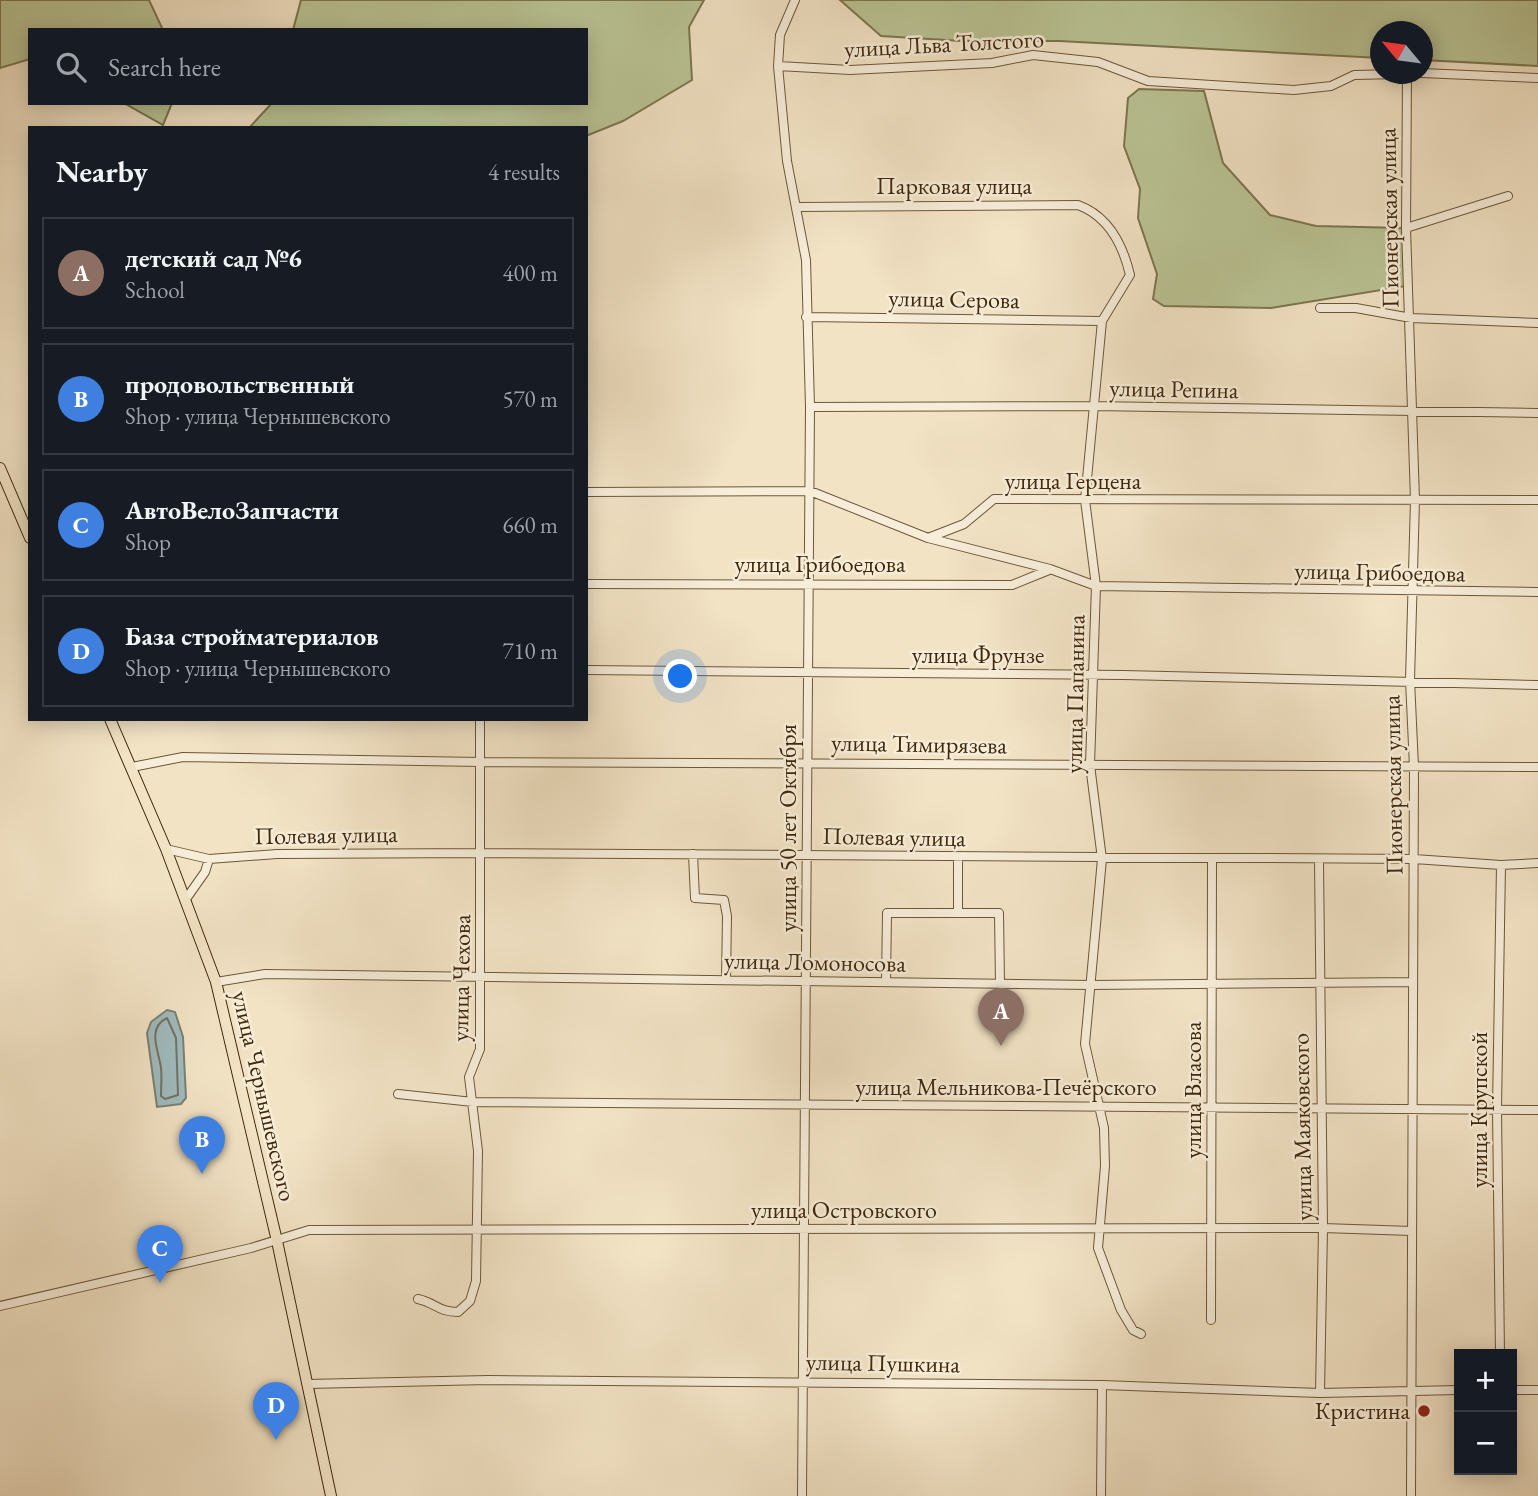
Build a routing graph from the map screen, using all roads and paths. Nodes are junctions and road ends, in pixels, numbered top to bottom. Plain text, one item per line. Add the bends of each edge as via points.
1 (795, 0) edge
2 (778, 66) junction
3 (1433, 74) edge
4 (1370, 75) edge
5 (1538, 78) edge
6 (1407, 84) edge
7 (1508, 196) dead end
8 (798, 207) junction
9 (1105, 222) joint
10 (1406, 228) junction
11 (1320, 308) dead end
12 (806, 317) junction
13 (1411, 318) junction
14 (1102, 321) junction
15 (1538, 323) edge
16 (1092, 406) junction
17 (810, 407) junction
18 (1412, 412) junction
19 (1538, 413) edge
20 (1, 473) edge
21 (810, 491) junction
22 (588, 492) edge
23 (1085, 500) junction
24 (1415, 500) junction
25 (1538, 500) edge
26 (28, 534) edge
27 (928, 538) junction
28 (1050, 569) junction
29 (808, 582) junction
30 (588, 584) edge
31 (1096, 586) junction
32 (1413, 592) junction
33 (1538, 592) edge
34 (588, 670) edge
35 (807, 673) junction
36 (1096, 675) junction
37 (1410, 680) junction
38 (1538, 685) edge
39 (111, 721) edge
40 (480, 721) edge
41 (481, 762) junction
42 (807, 762) junction
43 (1090, 765) junction
44 (1414, 766) junction
45 (132, 767) junction
46 (1538, 767) edge
47 (166, 849) junction
48 (482, 853) junction
49 (693, 854) junction
50 (807, 855) junction
51 (958, 857) junction
52 (208, 859) junction
53 (1102, 859) junction
54 (1414, 859) junction
55 (1212, 860) junction
56 (1319, 860) junction
57 (1538, 863) edge
58 (1501, 865) junction
59 (186, 899) junction
60 (958, 913) junction
61 (481, 976) junction
62 (726, 979) junction
63 (806, 981) junction
64 (216, 982) junction
65 (886, 982) junction
66 (1413, 982) junction
67 (1320, 983) junction
68 (1000, 984) junction
69 (1213, 984) junction
70 (1091, 985) junction
71 (398, 1094) dead end
72 (473, 1102) junction
73 (806, 1105) junction
74 (1098, 1107) junction
75 (1212, 1107) junction
76 (1320, 1107) junction
77 (1411, 1107) junction
78 (1497, 1109) junction
79 (1538, 1110) edge
80 (806, 1228) junction
81 (1323, 1228) junction
82 (476, 1229) junction
83 (1211, 1229) junction
84 (1098, 1230) junction
85 (1412, 1231) junction
86 (277, 1241) junction
87 (418, 1299) dead end
88 (0, 1306) edge
89 (1211, 1320) dead end
90 (1141, 1334) dead end
91 (1500, 1349) edge
92 (804, 1382) junction
93 (307, 1384) junction
94 (1102, 1385) junction
95 (1409, 1389) junction
96 (1454, 1390) edge
97 (1517, 1390) edge
98 (1538, 1390) edge
99 (1320, 1393) junction
100 (331, 1496) edge
101 (802, 1496) edge
102 (1101, 1496) edge
103 (1411, 1496) edge

1 - 2 street, улица 50 лет Октября via 780,35
2 - 4 street, улица Льва Толстого via 850,70 992,62 1033,55 1098,62 1148,81 1294,90
2 - 8 street, улица 50 лет Октября via 787,162
3 - 5 street
6 - 10 street, Пионерская улица
7 - 10 street
8 - 9 street, Парковая улица via 1078,205
8 - 12 street, улица 50 лет Октября via 806,260
9 - 14 street, улица Папанина via 1125,252 1130,275
10 - 13 street, Пионерская улица
11 - 13 street via 1356,308
12 - 14 street, улица Серова
12 - 17 street, улица 50 лет Октября
13 - 15 street
13 - 18 street, Пионерская улица
14 - 16 street, улица Папанина
16 - 17 street, улица Репина
16 - 18 street, улица Репина
16 - 23 street, улица Папанина
17 - 21 street, улица 50 лет Октября
18 - 19 street, улица Репина
18 - 24 street, Пионерская улица
20 - 26 main road
21 - 22 street
21 - 27 street
21 - 29 street, улица 50 лет Октября
23 - 24 street, улица Герцена
23 - 27 street, улица Герцена via 994,499 964,524
23 - 31 street, улица Папанина
24 - 25 street, улица Герцена
24 - 32 street, Пионерская улица
27 - 28 street, улица Грибоедова
28 - 29 street, улица Грибоедова via 1012,585
28 - 31 street, улица Грибоедова
29 - 30 street, улица Грибоедова
29 - 35 street, улица 50 лет Октября
31 - 32 street, улица Грибоедова
31 - 36 street, улица Папанина
32 - 33 street, улица Грибоедова
32 - 37 street, Пионерская улица
34 - 35 street, улица Фрунзе
35 - 36 street, улица Фрунзе
35 - 42 street, улица 50 лет Октября
36 - 37 street, улица Фрунзе
36 - 43 street, улица Папанина
37 - 38 street, улица Фрунзе
37 - 44 street, Пионерская улица
39 - 45 main road, улица Чернышевского
40 - 41 street, улица Чехова
41 - 42 street, улица Тимирязева
41 - 45 street, улица Тимирязева via 183,758
41 - 48 street, улица Чехова
42 - 43 street, улица Тимирязева
42 - 50 street, улица 50 лет Октября
43 - 44 street, улица Тимирязева
43 - 53 street, улица Папанина
44 - 46 street, улица Тимирязева
44 - 54 street, Пионерская улица
45 - 47 main road, улица Чернышевского
47 - 52 street, Полевая улица
47 - 59 main road, улица Чернышевского
48 - 49 street, Полевая улица
48 - 52 street, Полевая улица
48 - 61 street, улица Чехова
49 - 50 street, Полевая улица
49 - 62 street via 695,898 724,900
50 - 51 street, Полевая улица
50 - 63 street, улица 50 лет Октября
51 - 53 street, Полевая улица
51 - 60 street
52 - 59 street via 205,872
53 - 55 street, Полевая улица
53 - 70 street, улица Папанина
54 - 56 street, Полевая улица
54 - 58 street, Полевая улица
54 - 66 street, Пионерская улица
55 - 56 street, Полевая улица
55 - 69 street, улица Власова
56 - 67 street, улица Маяковского
57 - 58 street, Полевая улица
58 - 78 street, улица Крупской
59 - 64 main road, улица Чернышевского
60 - 65 street via 887,913
60 - 68 street via 999,913
61 - 62 street, улица Ломоносова
61 - 64 street, улица Ломоносова via 265,974
61 - 72 street, улица Чехова via 480,1049 469,1077
62 - 63 street, улица Ломоносова
63 - 65 street, улица Ломоносова
63 - 73 street, улица 50 лет Октября
64 - 86 main road, улица Чернышевского
65 - 68 street, улица Ломоносова
66 - 67 street, улица Ломоносова
66 - 77 street, Пионерская улица
67 - 69 street, улица Ломоносова
67 - 76 street, улица Маяковского
68 - 70 street, улица Ломоносова
69 - 70 street, улица Ломоносова
69 - 75 street, улица Власова
70 - 74 street, улица Папанина via 1085,1044
71 - 72 street, улица Мельникова-Печёрского
72 - 73 street, улица Мельникова-Печёрского
72 - 82 street, улица Чехова via 478,1151
73 - 74 street, улица Мельникова-Печёрского
73 - 80 street, улица 50 лет Октября
74 - 75 street, улица Мельникова-Печёрского
74 - 84 street, улица Папанина via 1105,1166
75 - 76 street, улица Мельникова-Печёрского
75 - 83 street, улица Власова
76 - 77 street, улица Мельникова-Печёрского
76 - 81 street, улица Маяковского
77 - 78 street, улица Мельникова-Печёрского
77 - 85 street, Пионерская улица
78 - 79 street, улица Мельникова-Печёрского
78 - 91 street, улица Крупской
80 - 82 street, улица Островского
80 - 84 street, улица Островского
80 - 92 street, улица 50 лет Октября
81 - 83 street, улица Островского
81 - 85 street, улица Островского
81 - 99 street, улица Маяковского
82 - 86 street, улица Островского via 309,1230
82 - 87 street, улица Чехова via 476,1281 470,1301 458,1312 442,1312
83 - 84 street, улица Островского
83 - 89 street, улица Власова
84 - 90 street, улица Папанина via 1098,1248 1121,1310 1133,1330
85 - 95 street, Пионерская улица
86 - 88 street, улица Островского
86 - 93 main road, улица Чернышевского
92 - 93 street, улица Пушкина
92 - 94 street, улица Пушкина
92 - 101 street, улица 50 лет Октября
93 - 100 main road, улица Чернышевского
94 - 99 street, улица Пушкина
94 - 102 street
95 - 96 street, улица Пушкина
95 - 99 street, улица Пушкина
95 - 103 street, Пионерская улица
97 - 98 street

